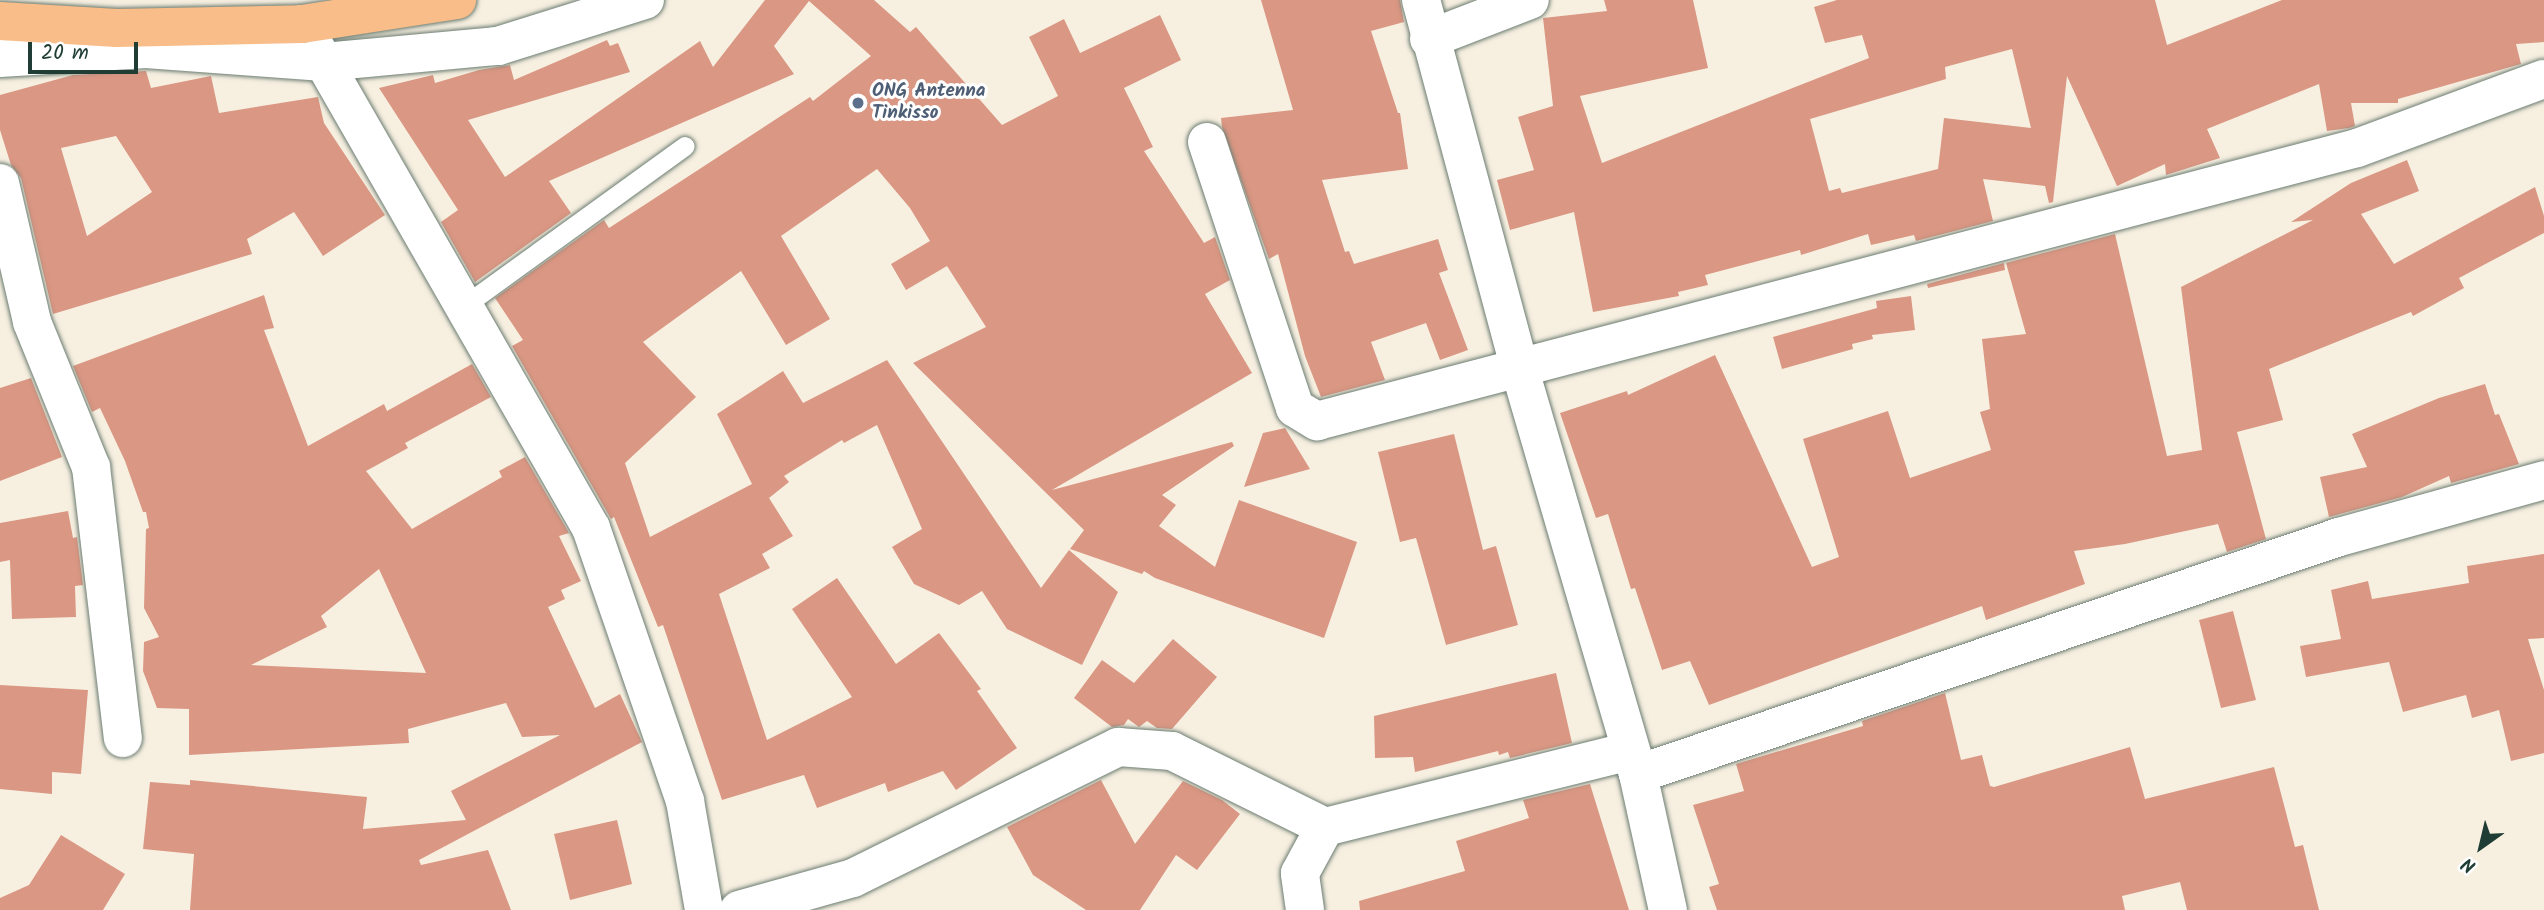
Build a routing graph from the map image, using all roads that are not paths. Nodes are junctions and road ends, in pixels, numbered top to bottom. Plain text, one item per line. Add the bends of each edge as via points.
1 (457, 0) edge
2 (645, 0) edge
3 (1421, 0) edge
4 (1530, 0) edge
5 (0, 22) edge
6 (302, 24) junction
7 (1429, 39) junction
8 (0, 58) edge
9 (324, 62) junction
10 (2544, 79) edge
11 (1207, 142) dead end
12 (685, 146) dead end
13 (0, 183) edge
14 (466, 305) junction
15 (1519, 367) junction
16 (2544, 480) edge
17 (123, 738) dead end
18 (1634, 762) junction
19 (1325, 827) junction
20 (858, 894) edge
21 (704, 910) edge
22 (739, 910) edge
23 (1305, 910) edge
24 (1668, 910) edge

1 - 6 main road
2 - 9 street via 498,46
3 - 7 street
4 - 7 street
5 - 6 main road via 117,28
6 - 9 street
7 - 15 street
8 - 9 street via 146,50
9 - 14 street
10 - 15 street via 2357,148
11 - 15 street via 1295,408 1317,421
12 - 14 lane
13 - 17 street via 32,322 91,467
14 - 21 street via 591,528 685,801
15 - 18 street
16 - 18 street via 2339,537
18 - 19 street
18 - 24 street
19 - 20 street via 1172,751 1118,747
19 - 23 street via 1300,873
20 - 22 street

